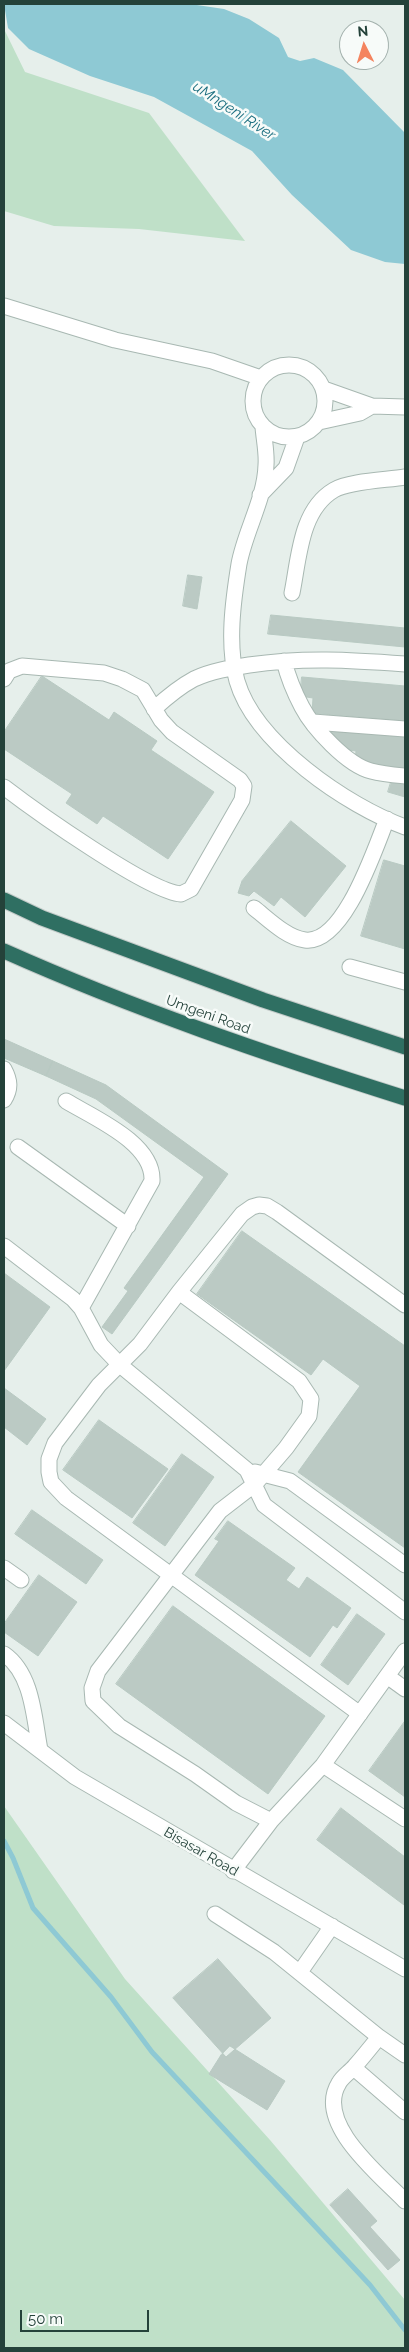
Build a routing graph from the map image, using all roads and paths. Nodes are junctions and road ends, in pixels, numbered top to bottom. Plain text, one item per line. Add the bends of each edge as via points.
1 (5, 311) edge
2 (261, 378) junction
3 (324, 389) junction
4 (372, 406) junction
5 (405, 407) edge
6 (319, 422) junction
7 (263, 427) junction
8 (297, 437) junction
9 (405, 477) edge
10 (260, 495) junction
11 (292, 593) dead end
12 (284, 661) junction
13 (405, 664) edge
14 (235, 668) junction
15 (4, 679) edge
16 (154, 709) junction
17 (313, 722) junction
18 (405, 729) edge
19 (405, 776) edge
20 (4, 787) edge
21 (387, 819) junction
22 (405, 826) edge
23 (4, 889) edge
24 (4, 900) edge
25 (254, 908) dead end
26 (78, 930) junction
27 (4, 951) edge
28 (350, 967) dead end
29 (405, 982) edge
30 (405, 1047) edge
31 (4, 1069) edge
32 (405, 1098) edge
33 (4, 1100) edge
34 (66, 1101) dead end
35 (18, 1147) dead end
36 (128, 1226) junction
37 (4, 1246) edge
38 (178, 1292) junction
39 (405, 1305) edge
40 (82, 1308) junction
41 (120, 1365) junction
42 (258, 1479) junction
43 (405, 1565) edge
44 (4, 1568) edge
45 (171, 1574) junction
46 (21, 1580) dead end
47 (405, 1612) edge
48 (405, 1651) edge
49 (4, 1654) edge
50 (387, 1676) junction
51 (405, 1689) edge
52 (360, 1714) junction
53 (4, 1723) edge
54 (40, 1750) junction
55 (323, 1765) junction
56 (405, 1819) edge
57 (270, 1821) junction
58 (233, 1871) junction
59 (215, 1914) dead end
60 (332, 1926) junction
61 (405, 1969) edge
62 (300, 1972) junction
63 (380, 2037) junction
64 (405, 2055) edge
65 (354, 2068) junction
66 (405, 2112) edge
67 (405, 2201) edge

1 - 2 street via 212,361
2 - 3 street via 279,366 301,366 318,379
2 - 7 street via 255,387 253,409
3 - 4 street
3 - 6 street via 326,406
4 - 5 street
4 - 6 street via 360,413
6 - 8 street via 306,434
7 - 8 street via 285,438
7 - 10 street via 266,466
8 - 10 street via 286,468
9 - 11 street via 334,489 316,506 304,534
10 - 14 street via 240,564 232,642
12 - 13 street via 318,658
12 - 14 street
12 - 17 street via 303,709
14 - 16 street via 193,680
14 - 21 street via 242,697 259,723 295,760 344,796
15 - 16 street via 9,671 22,666 104,673 143,690
16 - 20 street via 172,732 235,775 244,786 242,800 196,882 186,892 173,894 120,865
17 - 18 street
17 - 19 street via 338,749 360,766
21 - 22 street
21 - 25 street via 350,902 337,924 322,936 307,941 295,938
23 - 26 highway
24 - 26 highway
26 - 30 highway via 263,1000
27 - 32 highway, Umgeni Road via 272,1056
28 - 29 street
31 - 33 street via 9,1080 9,1092
34 - 36 street via 129,1139 151,1164 152,1181
35 - 36 street
36 - 40 street
37 - 40 street
38 - 39 street via 242,1214 259,1205 277,1212
38 - 41 street via 140,1344
38 - 42 street via 300,1381 308,1393 312,1407 309,1416
40 - 41 street via 101,1345
41 - 42 street
41 - 45 street via 99,1385 55,1443 49,1459 51,1482 66,1498
42 - 43 street via 290,1481
42 - 45 street via 220,1511
42 - 47 street via 264,1505
44 - 46 street
45 - 52 street
45 - 57 street via 98,1671 92,1688 92,1701 118,1726 236,1803
48 - 50 street
49 - 54 street via 15,1664 31,1699
50 - 51 street
50 - 52 street
52 - 55 street
53 - 54 street, Bisasar Road
54 - 58 street, Bisasar Road via 75,1777
55 - 56 street
55 - 57 street
57 - 58 street
58 - 60 street, Bisasar Road
59 - 62 street
60 - 61 street, Bisasar Road
60 - 62 street
62 - 63 street
63 - 64 street
63 - 65 street
65 - 66 street
65 - 67 street via 339,2082 332,2096 338,2125 358,2153

